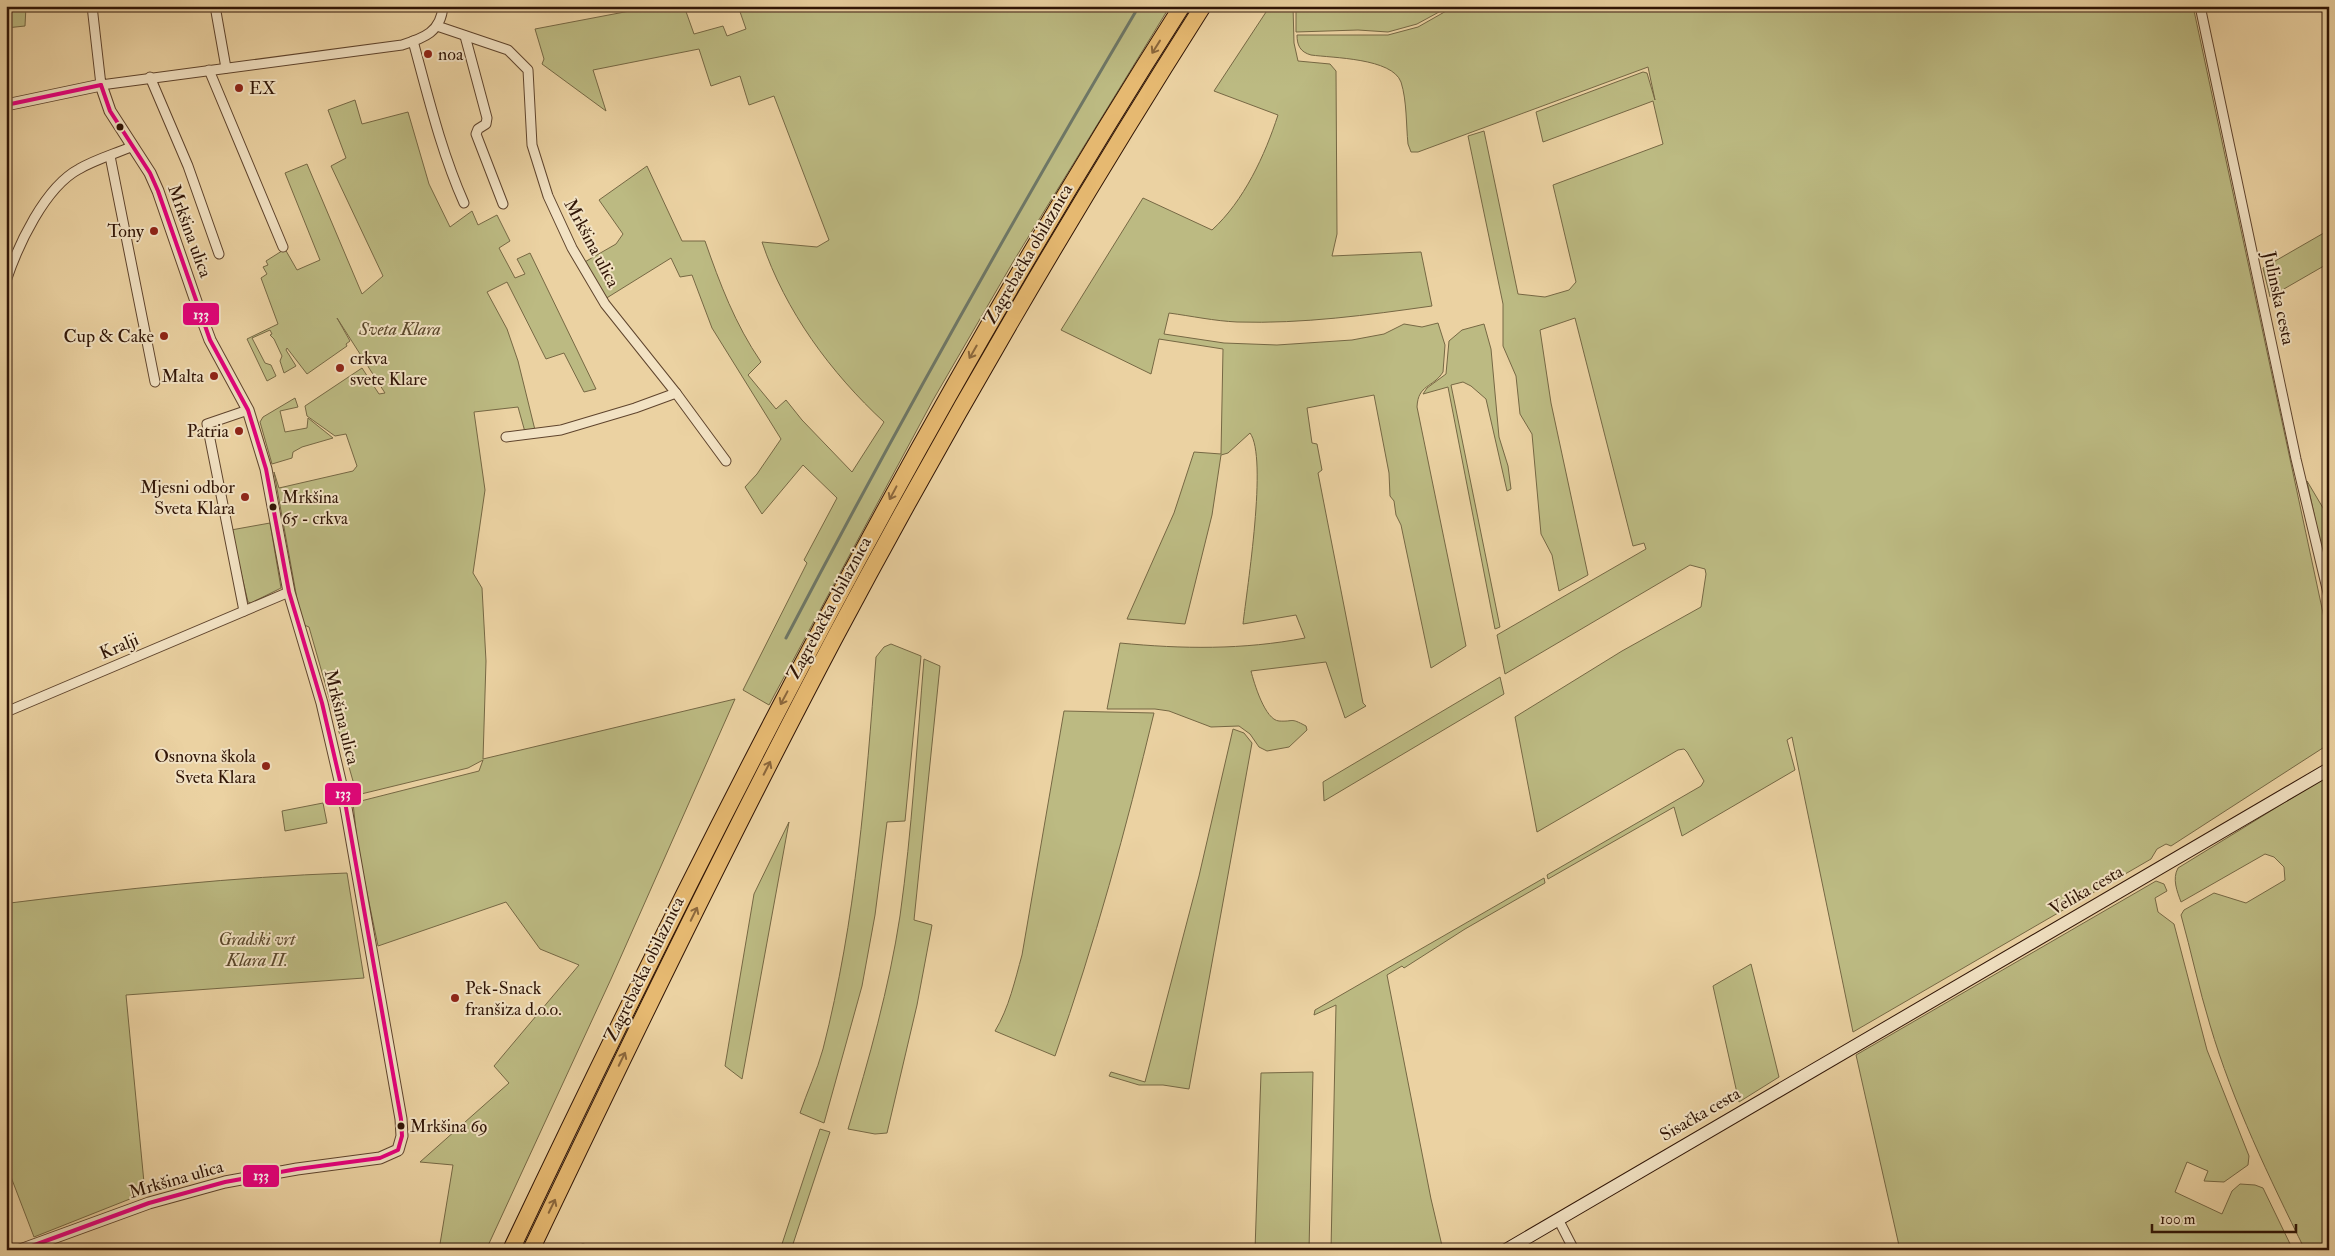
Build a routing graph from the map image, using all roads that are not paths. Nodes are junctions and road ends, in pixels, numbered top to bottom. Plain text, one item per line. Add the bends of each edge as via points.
1 (92, 6) edge
2 (215, 6) edge
3 (443, 6) edge
4 (1182, 6) edge
5 (1203, 6) edge
6 (2200, 6) edge
7 (437, 26) junction
8 (465, 36) junction
9 (413, 41) junction
10 (226, 68) junction
11 (209, 70) junction
12 (150, 77) junction
13 (101, 85) junction
14 (6, 105) edge
15 (133, 146) junction
16 (110, 156) junction
17 (464, 203) dead end
18 (503, 204) dead end
19 (283, 247) dead end
20 (220, 254) dead end
21 (6, 281) edge
22 (154, 382) dead end
23 (676, 392) junction
24 (248, 410) junction
25 (506, 437) dead end
26 (726, 461) dead end
27 (289, 592) junction
28 (2329, 597) edge
29 (244, 611) junction
30 (6, 712) edge
31 (2329, 769) edge
32 (1861, 1041) joint
33 (1558, 1219) junction
34 (20, 1250) edge
35 (511, 1250) edge
36 (531, 1250) edge
37 (1506, 1250) edge
38 (1574, 1250) edge

1 - 13 street, Mrkšina ulica
2 - 10 street
3 - 7 street
4 -> 35 highway, Zagrebačka obilaznica via 1057,208 911,461 820,629 729,803
36 -> 5 highway, Zagrebačka obilaznica via 745,810 835,638 1023,301
6 - 28 street, Julinska cesta via 2296,459
7 - 8 street, Mrkšina ulica
7 - 9 street via 432,33
8 - 18 street via 487,118 486,124 476,134
8 - 23 street, Mrkšina ulica via 508,50 528,70 532,145 548,196 572,248 604,304
9 - 10 street
9 - 17 street via 434,119
10 - 11 street
11 - 12 street
11 - 19 street
12 - 13 street
12 - 20 street, Mrkšina ulica via 188,166
13 - 14 street
13 - 15 street, Mrkšina ulica via 110,111
15 - 16 street
15 - 24 street, Mrkšina ulica via 158,191 210,340
16 - 21 street via 79,169 59,183 12,263
16 - 22 street
23 - 25 street via 636,408 561,430
23 - 26 street, Mrkšina ulica
24 - 27 street, Mrkšina ulica via 269,480
24 - 29 street via 207,424
27 - 29 street, Kralji
27 - 34 street, Mrkšina ulica via 322,703 344,802 396,1086 401,1120 400,1146 392,1154 380,1158 225,1182 149,1203
29 - 30 street, Kralji
31 - 32 main road, Velika cesta
32 - 33 main road, Sisačka cesta
33 - 37 main road, Sisačka cesta
33 - 38 street

